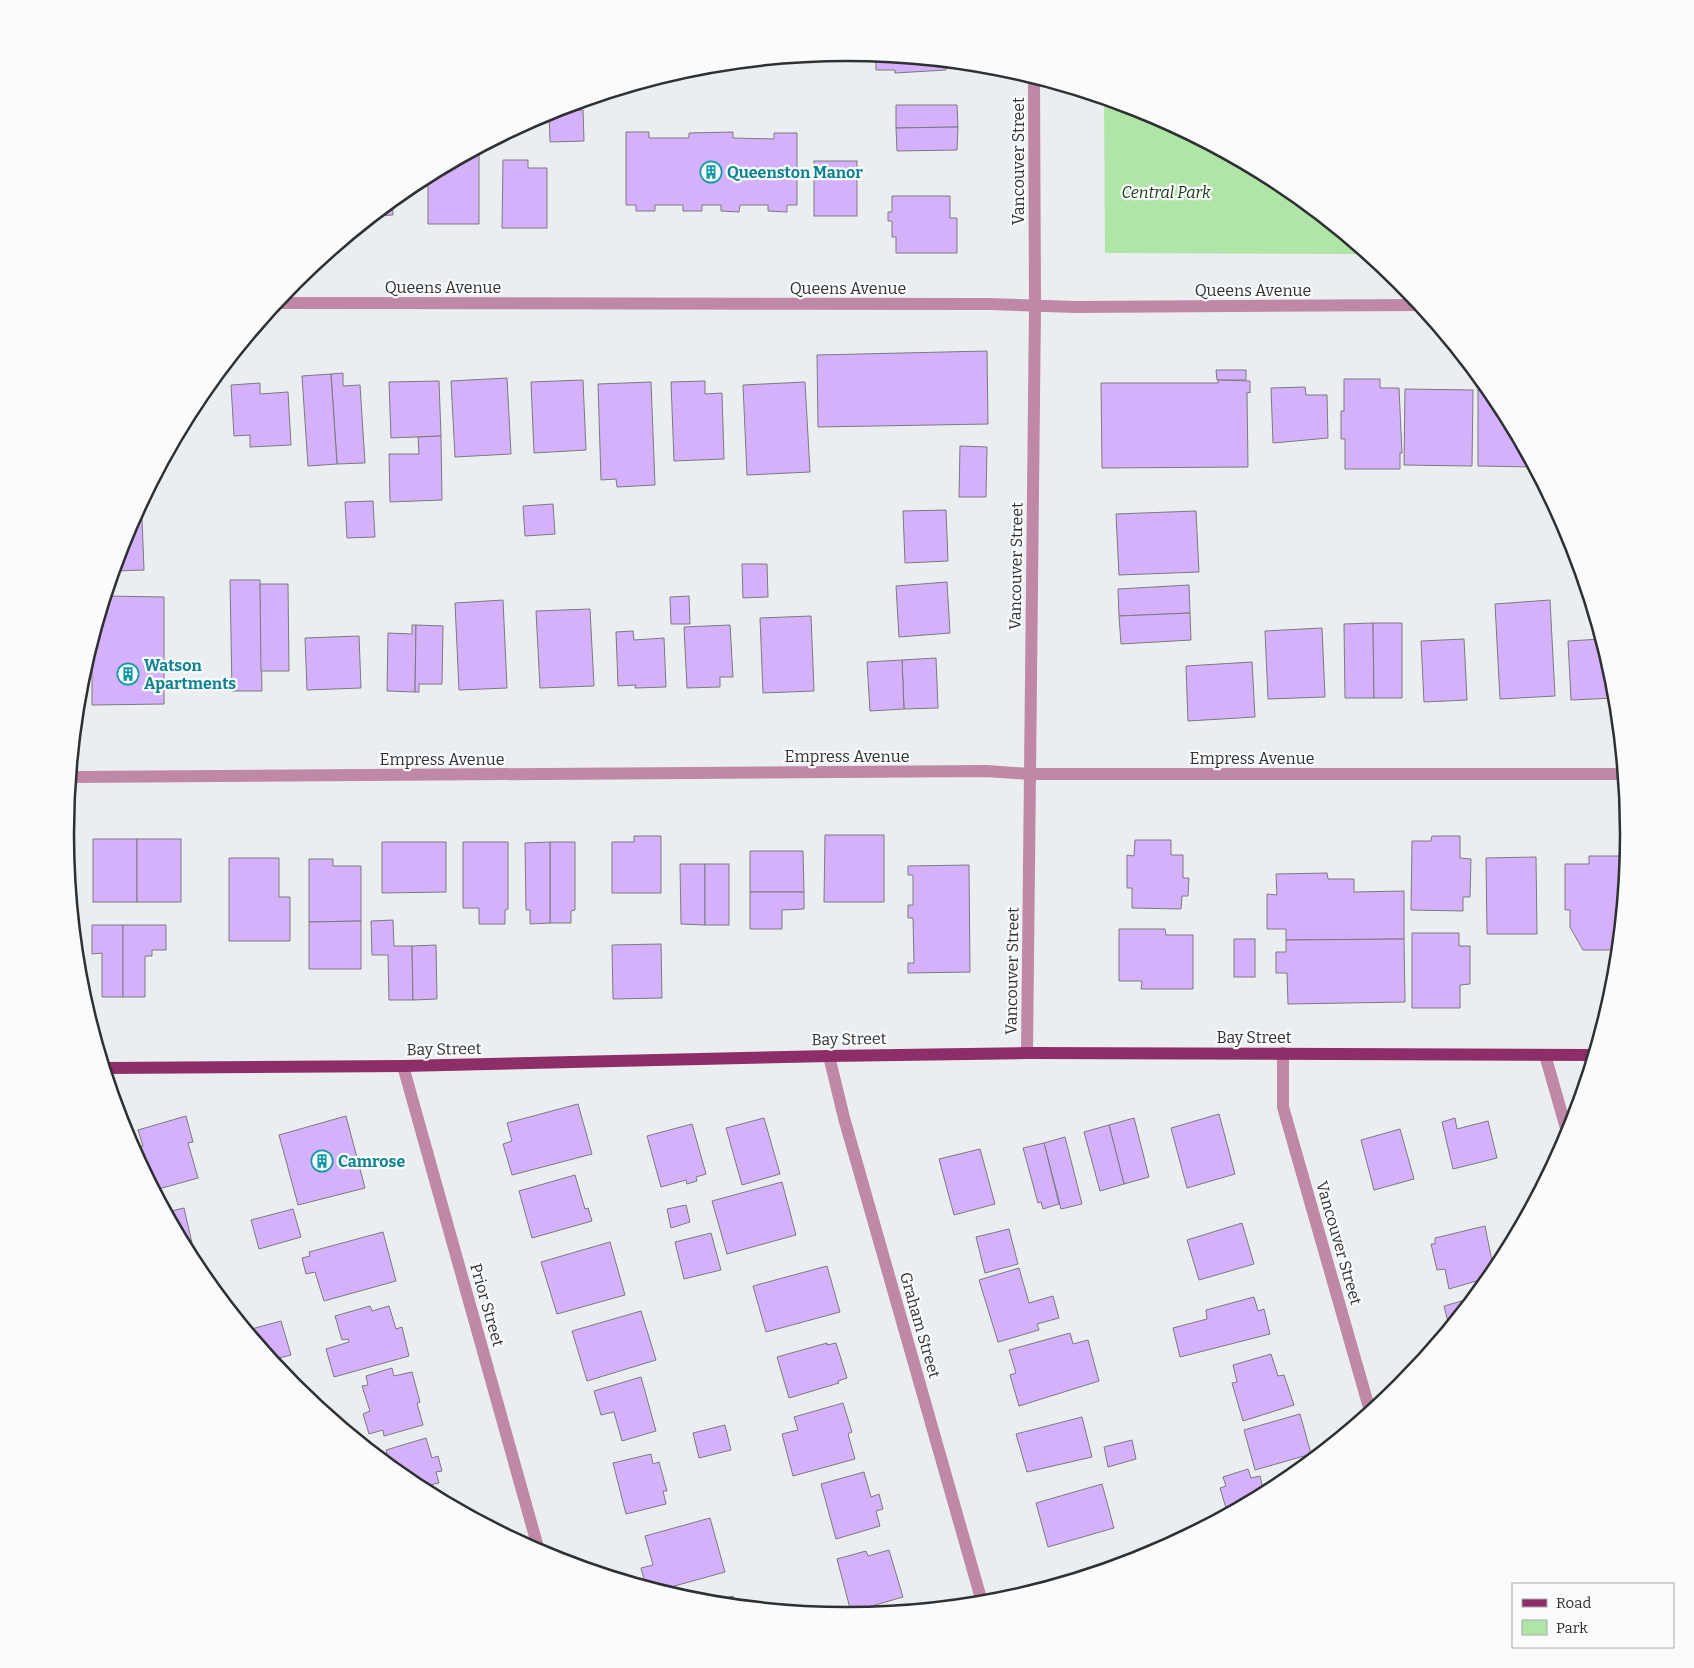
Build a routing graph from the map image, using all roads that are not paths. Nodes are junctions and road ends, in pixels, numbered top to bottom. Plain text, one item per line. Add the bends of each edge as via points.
1 (1034, 85) edge
2 (286, 303) edge
3 (1410, 305) edge
4 (1035, 306) junction
5 (1030, 774) junction
6 (1617, 774) edge
7 (77, 777) edge
8 (1027, 1053) junction
9 (1283, 1053) junction
10 (1545, 1055) junction
11 (1587, 1055) edge
12 (829, 1056) junction
13 (403, 1066) junction
14 (111, 1068) edge
15 (1564, 1122) edge
16 (1368, 1404) edge
17 (536, 1541) edge
18 (980, 1595) edge

1 - 4 street, Vancouver Street
2 - 4 street, Queens Avenue
3 - 4 street, Queens Avenue
4 - 5 street, Vancouver Street
5 - 6 street, Empress Avenue
5 - 7 street, Empress Avenue via 969,771
5 - 8 street, Vancouver Street
8 - 9 main road, Bay Street
8 - 12 main road, Bay Street
9 - 10 main road, Bay Street
9 - 16 street, Vancouver Street via 1283,1107
10 - 11 main road, Bay Street
10 - 15 street
12 - 13 main road, Bay Street
12 - 18 street, Graham Street
13 - 14 main road, Bay Street
13 - 17 street, Prior Street

